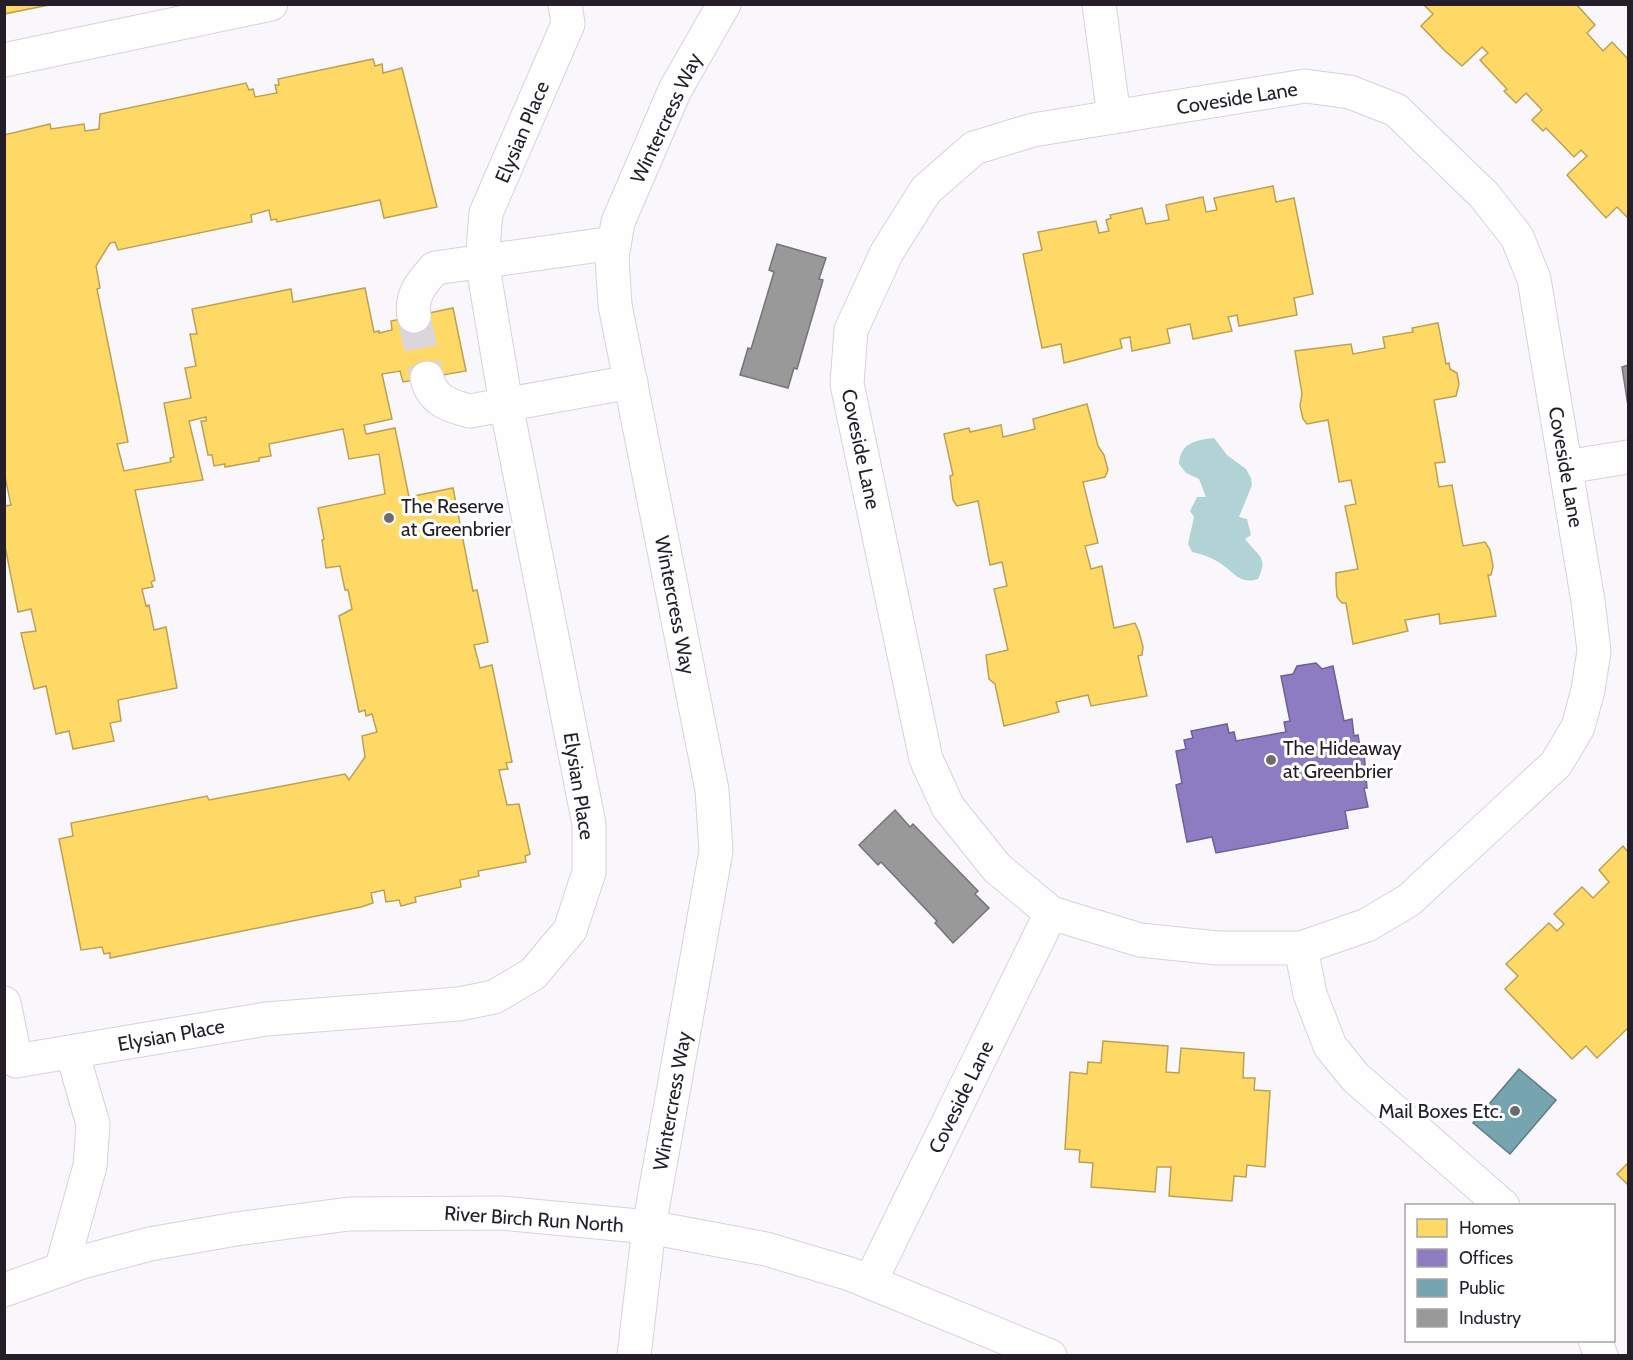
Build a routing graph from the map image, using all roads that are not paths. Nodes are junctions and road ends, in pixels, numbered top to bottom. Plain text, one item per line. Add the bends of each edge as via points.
1 (271, 4) edge
2 (565, 4) edge
3 (724, 4) edge
4 (1099, 4) edge
5 (4, 60) edge
6 (1114, 117) junction
7 (614, 243) junction
8 (482, 261) junction
9 (414, 316) tunnel mouth
10 (427, 378) tunnel mouth
11 (631, 382) junction
12 (506, 404) junction
13 (1629, 457) edge
14 (1566, 467) junction
15 (1051, 913) junction
16 (1301, 948) junction
17 (4, 1003) edge
18 (72, 1052) junction
19 (1501, 1204) edge
20 (649, 1227) junction
21 (61, 1270) junction
22 (870, 1282) junction
23 (4, 1290) edge
24 (1595, 1342) edge
25 (634, 1356) edge
26 (1050, 1356) edge
27 (1601, 1356) edge

1 - 5 street
2 - 8 street, Elysian Place via 568,24 486,213
3 - 7 street, Wintercress Way via 675,90 618,222
4 - 6 street
6 - 14 street, Coveside Lane via 1305,86 1350,92 1396,110 1484,195 1517,237 1534,279
6 - 15 street, Coveside Lane via 1033,130 974,148 926,190 888,252 851,330 846,384 926,759 948,807 997,868
7 - 8 street
7 - 11 street, Wintercress Way via 615,305
8 - 9 street via 435,268 418,286 412,307
8 - 12 street, Elysian Place
10 - 12 street via 429,389 447,406 470,411
11 - 12 street
11 - 20 street, Wintercress Way via 712,790 716,851
12 - 18 street, Elysian Place via 590,824 589,872 570,930 533,974 494,997 459,1005 266,1019
13 - 14 street
14 - 16 street, Coveside Lane via 1594,651 1578,727 1556,764 1409,900 1367,925
15 - 16 street, Coveside Lane via 1140,940 1217,948
15 - 22 street, Coveside Lane
16 - 19 street via 1310,994 1330,1046 1355,1077
17 - 18 street, Elysian Place via 16,1061
18 - 21 street via 93,1124 90,1166
20 - 21 street, River Birch Run North via 502,1213 349,1214 150,1244
20 - 22 street, River Birch Run North via 766,1249
20 - 25 street, Wintercress Way
21 - 23 street, River Birch Run North
22 - 26 street, River Birch Run North
24 - 27 street

